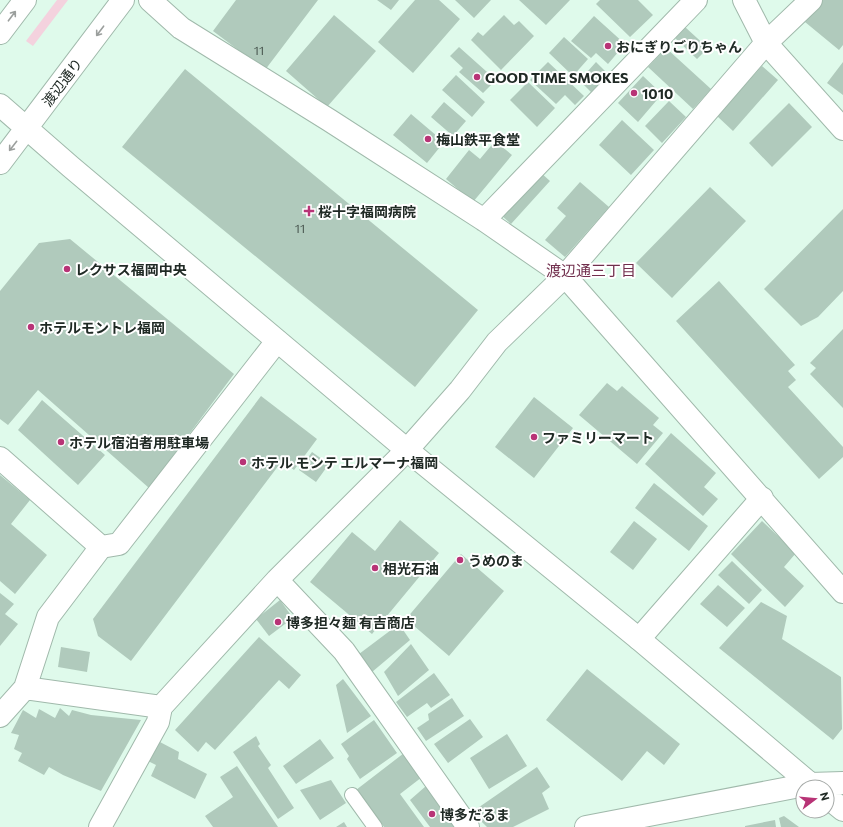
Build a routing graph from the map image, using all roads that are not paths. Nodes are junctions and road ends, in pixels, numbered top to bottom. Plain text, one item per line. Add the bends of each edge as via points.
1 (25, 0) edge
2 (123, 0) edge
3 (150, 0) edge
4 (696, 0) edge
5 (744, 0) edge
6 (811, 0) edge
7 (0, 33) edge
8 (766, 43) junction
9 (0, 105) edge
10 (841, 125) edge
11 (28, 128) junction
12 (0, 163) edge
13 (484, 220) junction
14 (566, 276) junction
15 (277, 341) junction
16 (407, 450) junction
17 (0, 458) edge
18 (762, 498) junction
19 (101, 547) junction
20 (277, 580) junction
21 (843, 592) edge
22 (639, 639) junction
23 (25, 688) junction
24 (161, 707) junction
25 (2, 708) edge
26 (804, 779) edge
27 (795, 794) edge
28 (352, 795) dead end
29 (835, 804) edge
30 (843, 810) edge
31 (100, 827) edge
32 (374, 827) edge
33 (468, 827) edge
34 (586, 827) edge

7 -> 1 street
2 -> 11 street, 渡辺通り
3 - 13 street via 181,28
4 - 13 street
5 - 8 street
6 - 8 street
8 - 10 street
8 - 14 street
9 - 11 street
11 -> 12 street, 渡辺通り
11 - 15 street
13 - 14 street
14 - 16 street via 497,342 460,390
14 - 18 street
15 - 16 street
15 - 19 street via 119,544
16 - 20 street
16 - 22 street
17 - 19 street
18 - 21 street
18 - 22 street
19 - 23 street via 48,617
20 - 24 street
20 - 33 street via 344,651
22 - 26 street
23 - 24 street
23 - 25 street
24 - 31 street via 158,722
27 - 34 street
28 - 32 lane
29 - 30 street

